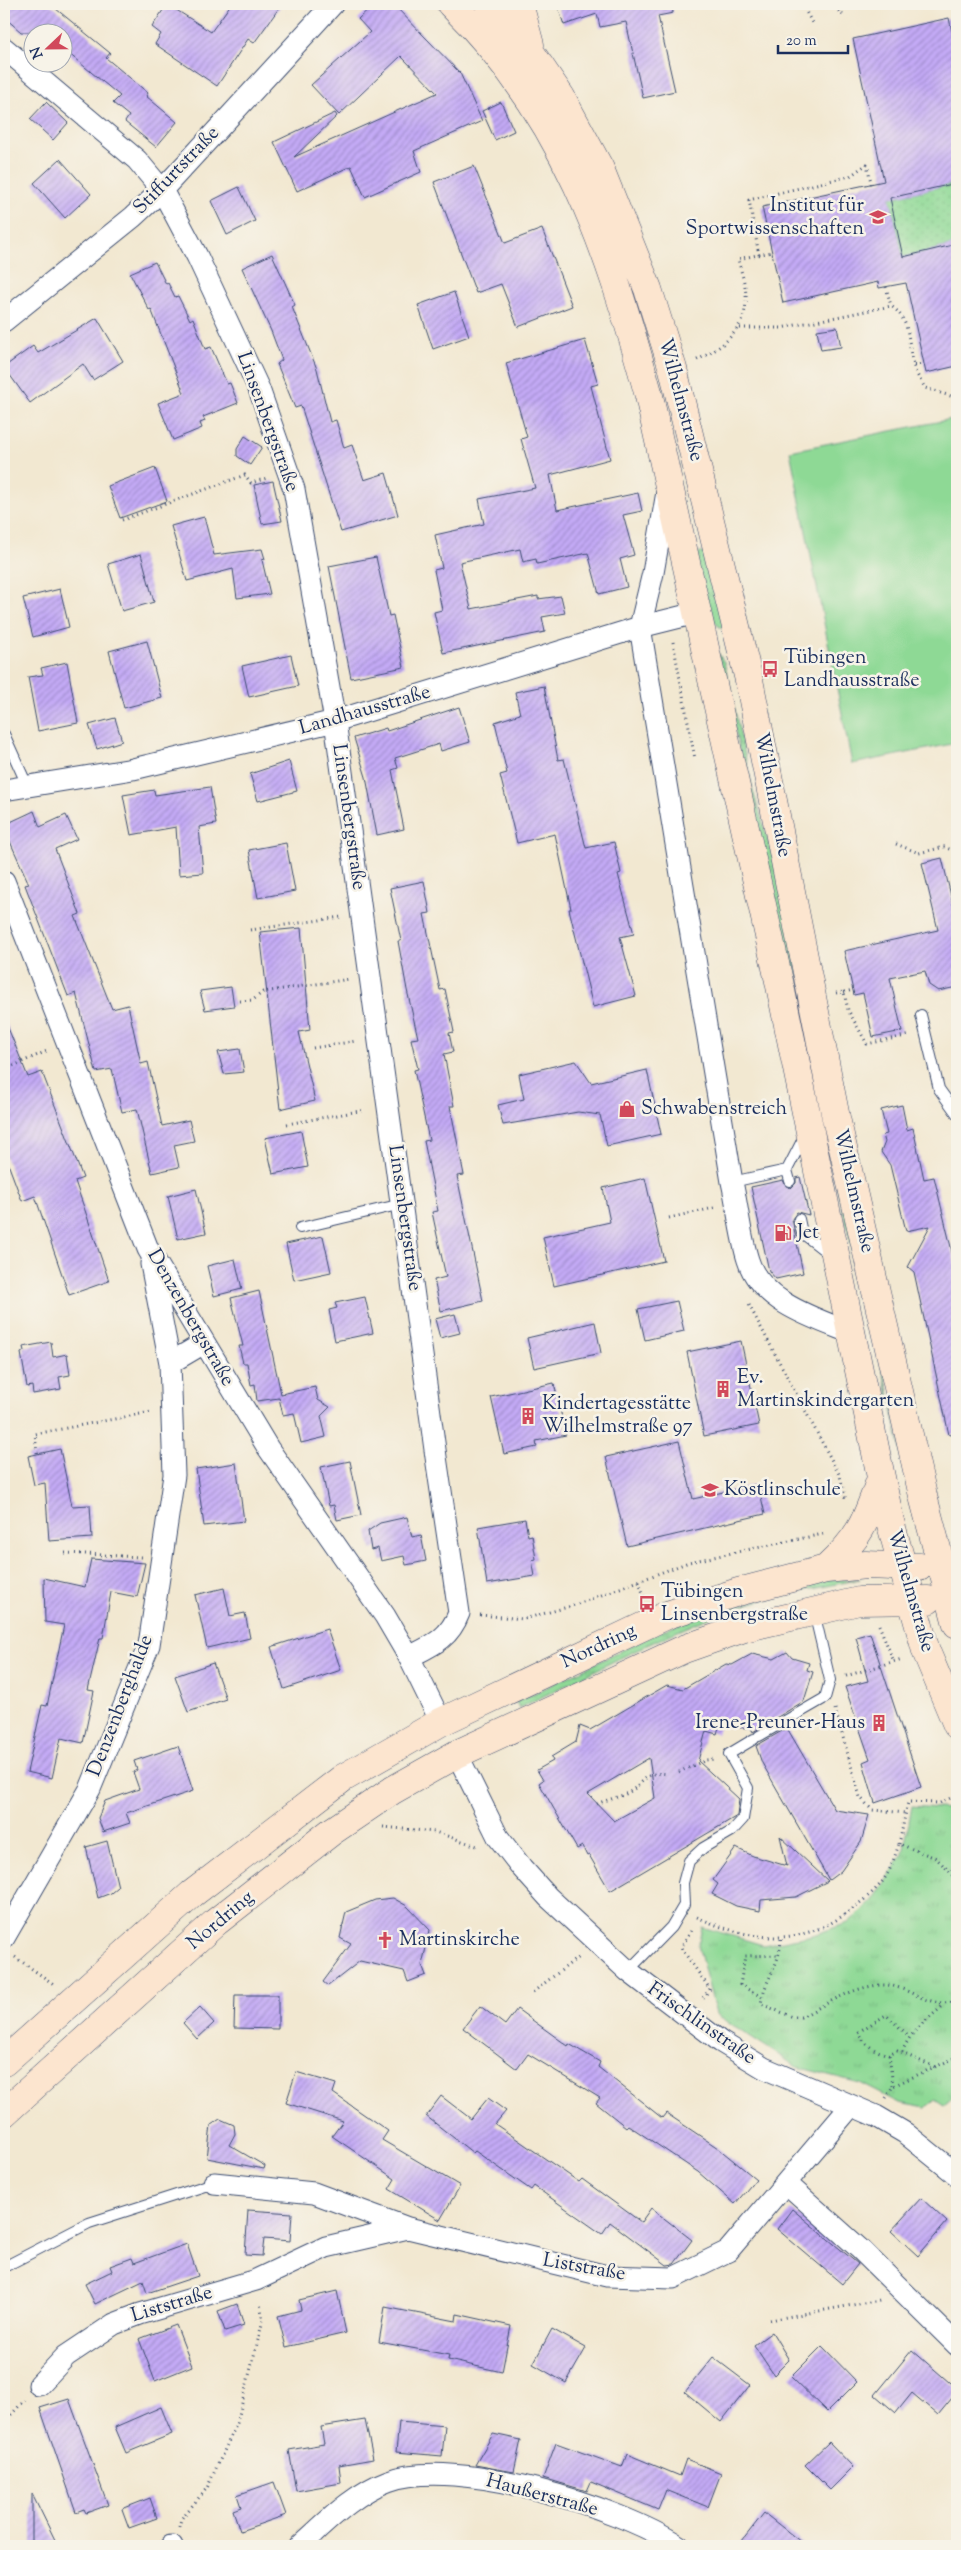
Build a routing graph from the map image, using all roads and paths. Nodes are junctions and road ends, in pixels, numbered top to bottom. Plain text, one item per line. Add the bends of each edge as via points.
1 (333, 4) edge
2 (451, 4) edge
3 (489, 4) edge
4 (519, 4) edge
5 (802, 4) edge
6 (831, 4) edge
7 (845, 17) dead end
8 (812, 23) dead end
9 (4, 48) edge
10 (533, 56) junction
11 (872, 187) dead end
12 (162, 190) junction
13 (772, 252) dead end
14 (759, 255) junction
15 (886, 287) dead end
16 (891, 306) junction
17 (4, 321) edge
18 (740, 328) junction
19 (699, 360) dead end
20 (924, 364) dead end
21 (914, 365) junction
22 (957, 398) edge
23 (272, 477) dead end
24 (668, 484) junction
25 (122, 520) dead end
26 (715, 542) junction
27 (682, 550) junction
28 (696, 613) junction
29 (670, 620) junction
30 (640, 627) junction
31 (749, 680) junction
32 (335, 721) junction
33 (4, 734) edge
34 (695, 759) dead end
35 (27, 785) junction
36 (4, 790) edge
37 (896, 844) dead end
38 (957, 852) edge
39 (4, 881) edge
40 (361, 914) junction
41 (250, 930) dead end
42 (370, 976) junction
43 (853, 990) dead end
44 (844, 992) junction
45 (811, 997) junction
46 (240, 1001) dead end
47 (921, 1015) dead end
48 (904, 1036) dead end
49 (379, 1037) junction
50 (66, 1042) junction
51 (313, 1048) dead end
52 (4, 1070) edge
53 (389, 1105) junction
54 (957, 1114) edge
55 (288, 1124) dead end
56 (809, 1127) junction
57 (787, 1170) junction
58 (790, 1181) dead end
59 (732, 1182) junction
60 (737, 1203) junction
61 (402, 1204) junction
62 (669, 1218) dead end
63 (799, 1219) dead end
64 (300, 1228) dead end
65 (148, 1249) junction
66 (837, 1261) junction
67 (752, 1269) junction
68 (854, 1334) junction
69 (204, 1343) junction
70 (170, 1363) junction
71 (171, 1408) junction
72 (38, 1453) dead end
73 (881, 1478) junction
74 (847, 1505) dead end
75 (829, 1533) dead end
76 (65, 1553) dead end
77 (119, 1556) dead end
78 (901, 1566) junction
79 (949, 1568) edge
80 (826, 1569) junction
81 (639, 1581) junction
82 (953, 1598) edge
83 (911, 1601) junction
84 (647, 1604) dead end
85 (814, 1611) junction
86 (460, 1613) junction
87 (957, 1624) edge
88 (926, 1651) junction
89 (409, 1657) junction
90 (830, 1680) junction
91 (825, 1698) junction
92 (441, 1722) junction
93 (957, 1725) edge
94 (457, 1754) junction
95 (729, 1754) junction
96 (679, 1772) dead end
97 (668, 1774) dead end
98 (957, 1795) edge
99 (597, 1804) dead end
100 (907, 1813) junction
101 (381, 1827) dead end
102 (899, 1844) junction
103 (483, 1848) dead end
104 (957, 1879) edge
105 (699, 1908) dead end
106 (697, 1916) junction
107 (694, 1923) dead end
108 (692, 1929) dead end
109 (781, 1938) junction
110 (8, 1946) edge
111 (584, 1953) dead end
112 (780, 1955) junction
113 (628, 1971) junction
114 (533, 1992) dead end
115 (762, 1997) junction
116 (75, 1999) junction
117 (957, 2001) edge
118 (944, 2005) junction
119 (687, 2018) junction
120 (909, 2036) junction
121 (902, 2052) junction
122 (889, 2055) junction
123 (957, 2057) edge
124 (4, 2062) edge
125 (936, 2068) junction
126 (894, 2086) junction
127 (851, 2106) junction
128 (4, 2113) edge
129 (876, 2116) junction
130 (957, 2175) edge
131 (214, 2183) joint
132 (786, 2183) junction
133 (408, 2228) junction
134 (4, 2266) edge
135 (908, 2295) junction
136 (262, 2320) dead end
137 (770, 2320) dead end
138 (957, 2345) edge
139 (39, 2385) joint
140 (4, 2422) edge
141 (172, 2546) edge
142 (300, 2546) edge
143 (679, 2546) edge

1 - 12 street, Stiffurtstraße
2 - 24 main road, Wilhelmstraße via 488,44 538,110 576,181 623,299
3 - 10 main road, Wilhelmstraße
4 - 10 main road
5 - 8 path
6 - 7 path
9 - 12 street, Linsenbergstraße via 137,160
10 - 26 main road, Wilhelmstraße via 561,97 600,169 648,290 673,369
11 - 14 path via 867,164 850,176 749,200
12 - 17 street, Stiffurtstraße
12 - 32 street, Linsenbergstraße via 197,256 259,389 294,489
13 - 14 path
14 - 18 path via 738,259 746,300
15 - 16 path
16 - 18 path via 781,328
16 - 21 path via 905,322
18 - 19 path via 722,346
20 - 21 path
21 - 22 path via 925,388
23 - 25 path via 251,483 245,475
24 - 27 main road, Wilhelmstraße
24 - 30 street, Wilhelmstraße via 654,573
26 - 27 main road
26 - 31 main road, Wilhelmstraße
27 - 28 main road, Wilhelmstraße
28 - 29 street, Landhausstraße
28 - 31 main road via 730,650
28 - 56 main road, Wilhelmstraße
29 - 30 street, Landhausstraße
29 - 34 path
30 - 32 street, Landhausstraße
30 - 59 street, Wilhelmstraße
31 - 45 main road, Wilhelmstraße
32 - 35 street, Landhausstraße via 133,769
32 - 40 street, Linsenbergstraße
33 - 35 lane
35 - 36 street, Landhausstraße
37 - 38 path via 919,853 944,847
39 - 50 street, Denzenbergstraße
40 - 41 path
40 - 42 street, Linsenbergstraße
42 - 46 path via 263,992 253,1000
42 - 49 street, Linsenbergstraße
43 - 44 path
44 - 45 path
44 - 48 path via 848,1010 867,1044
45 - 79 main road, Wilhelmstraße via 838,1127
47 - 54 lane via 939,1089
49 - 51 path
49 - 53 street, Linsenbergstraße
50 - 52 path
50 - 65 street, Denzenbergstraße
53 - 55 path
53 - 61 street, Linsenbergstraße
56 - 57 lane
56 - 66 main road, Wilhelmstraße
57 - 58 lane
57 - 59 lane
59 - 60 street, Wilhelmstraße
60 - 62 path
60 - 67 street, Wilhelmstraße
61 - 64 lane
61 - 86 street, Linsenbergstraße
63 - 66 lane via 802,1233
65 - 69 street, Denzenbergstraße
65 - 70 street, Denzenberghalde
66 - 68 main road, Wilhelmstraße
67 - 68 street, Wilhelmstraße via 767,1291 787,1305
67 - 74 path via 746,1299 840,1476
68 - 73 main road, Wilhelmstraße
69 - 70 street
69 - 89 street, Denzenbergstraße via 268,1448 371,1594
70 - 71 street, Denzenberghalde
71 - 72 path via 35,1434
71 - 110 street, Denzenberghalde via 174,1475 149,1645 90,1790
73 - 78 main road, Wilhelmstraße
73 - 80 main road via 862,1528 845,1552
75 - 81 path via 689,1562
76 - 77 path
78 - 79 main road, Nordring
78 - 80 main road, Nordring
78 - 83 main road, Wilhelmstraße
79 - 82 main road, Wilhelmstraße
80 - 92 main road, Nordring via 667,1615
81 - 84 path
81 - 86 path via 575,1605 524,1619
82 - 83 main road, Nordring
82 - 87 main road, Wilhelmstraße
83 - 85 main road, Nordring via 859,1602
83 - 88 main road, Wilhelmstraße
85 - 90 lane
85 - 94 main road, Nordring via 744,1628 684,1650
86 - 89 street via 453,1628 438,1642
88 - 90 path via 860,1674
88 - 93 main road, Wilhelmstraße
89 - 92 street, Denzenbergstraße
90 - 91 lane
91 - 95 lane
91 - 100 path via 836,1711 860,1797 872,1810
92 - 94 main road
92 - 116 main road, Nordring via 343,1778 192,1894
94 - 113 street, Frischlinstraße via 498,1837 522,1868 548,1897
94 - 128 main road, Nordring via 393,1790 315,1844 216,1922
95 - 96 path
95 - 113 lane via 748,1788 743,1819 732,1831 688,1861 683,1883 684,1905 671,1927
97 - 99 path via 655,1772 630,1792
98 - 100 path via 940,1803 908,1802
100 - 102 path
101 - 103 path via 435,1832
102 - 104 path via 936,1858
102 - 109 path via 886,1877 842,1918 813,1931
105 - 106 path
106 - 107 path
106 - 109 path via 719,1927 752,1936
108 - 119 path via 680,1948 710,1989
109 - 112 path
110 - 116 path
111 - 114 path
112 - 115 path
112 - 115 path via 745,1956 740,1985
113 - 119 street, Frischlinstraße
115 - 118 path via 761,2004 793,2017 801,2017 850,1992 880,1985
116 - 124 main road, Nordring
117 - 118 path
118 - 120 path
119 - 127 street, Frischlinstraße via 764,2068
120 - 121 path
120 - 122 path via 886,2015 858,2032 862,2041 875,2051
121 - 122 path
121 - 125 path
122 - 126 path
123 - 125 path
125 - 126 path
126 - 129 path
127 - 129 street, Frischlinstraße
127 - 132 street, Liststraße
129 - 130 street, Frischlinstraße via 904,2133
131 - 133 street, Liststraße via 314,2193
131 - 134 lane via 89,2223
132 - 133 street, Liststraße via 728,2251 673,2278 608,2276
132 - 135 street
133 - 139 street, Liststraße via 326,2246 256,2280 114,2324 66,2356
135 - 137 path
135 - 138 street
136 - 141 path via 237,2423 207,2488 181,2519
139 - 140 path
142 - 143 street, Haußerstraße via 354,2498 389,2481 429,2474 502,2482 578,2502 660,2533

